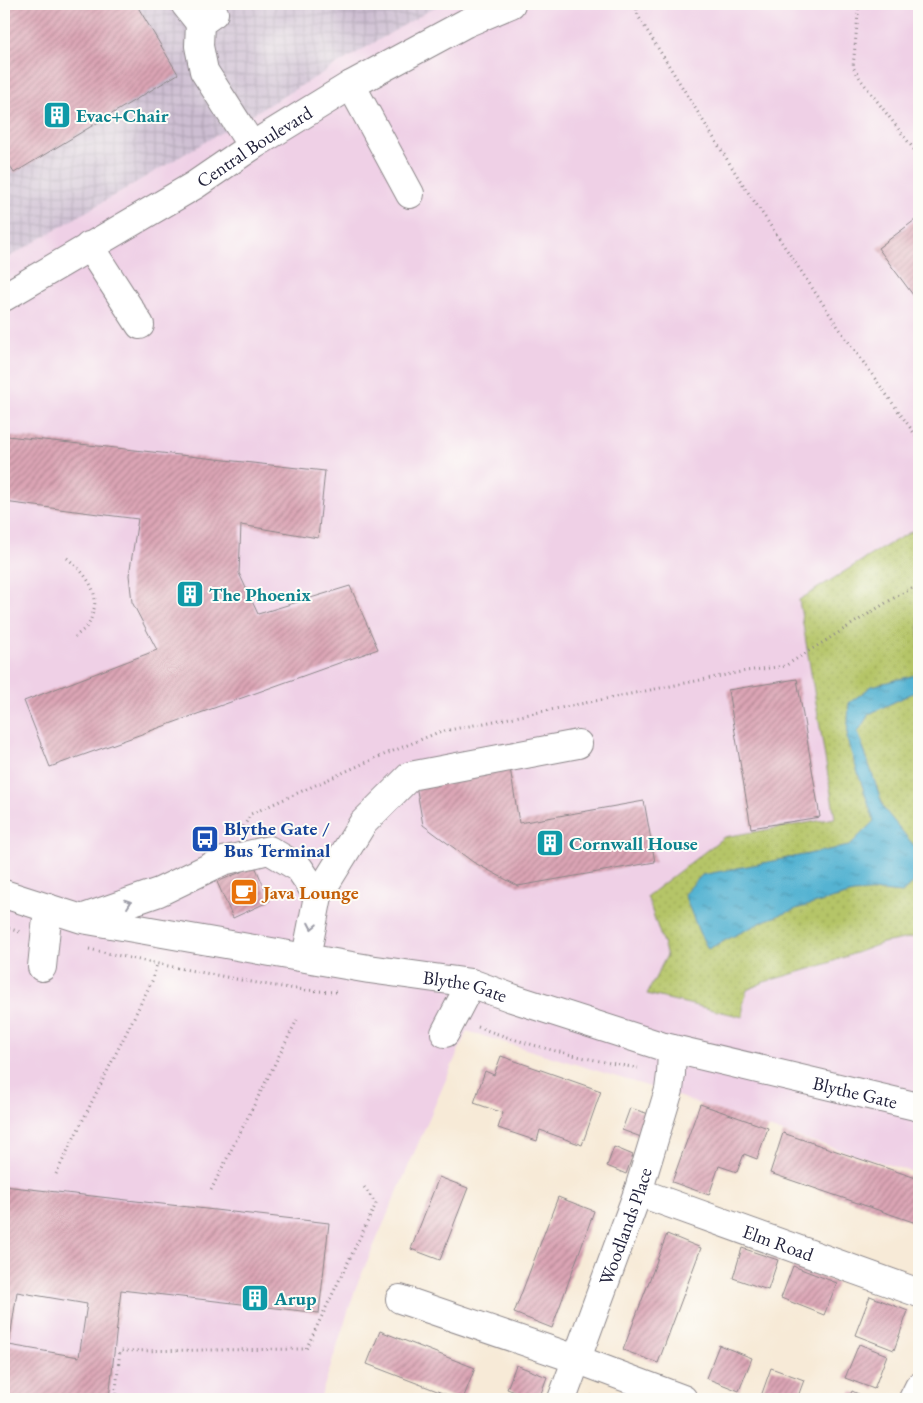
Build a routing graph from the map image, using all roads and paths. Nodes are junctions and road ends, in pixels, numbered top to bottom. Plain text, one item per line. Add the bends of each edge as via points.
1 (511, 4) edge
2 (636, 4) edge
3 (859, 4) edge
4 (200, 13) edge
5 (351, 86) junction
6 (252, 146) junction
7 (919, 156) edge
8 (410, 194) dead end
9 (89, 246) junction
10 (4, 297) edge
11 (140, 325) dead end
12 (919, 440) edge
13 (67, 558) dead end
14 (919, 585) edge
15 (75, 637) dead end
16 (578, 744) dead end
17 (223, 861) junction
18 (4, 894) edge
19 (318, 896) junction
20 (48, 908) junction
21 (82, 919) junction
22 (163, 934) junction
23 (306, 957) junction
24 (42, 967) dead end
25 (471, 983) junction
26 (297, 1020) dead end
27 (445, 1033) dead end
28 (672, 1049) junction
29 (919, 1107) edge
30 (56, 1174) dead end
31 (362, 1184) dead end
32 (211, 1190) dead end
33 (638, 1192) junction
34 (919, 1293) edge
35 (400, 1299) dead end
36 (576, 1359) junction
37 (919, 1387) edge
38 (115, 1399) edge
39 (562, 1399) edge
40 (683, 1399) edge
41 (913, 1399) edge

1 - 5 street, Central Boulevard via 466,22
2 - 12 path via 638,16 738,177 842,334
3 - 7 path via 853,67
4 - 6 street via 199,46 204,71
5 - 6 street, Central Boulevard
5 - 8 street
6 - 9 street, Central Boulevard via 195,184
9 - 10 street, Central Boulevard
9 - 11 street
13 - 15 path via 80,569 95,594 95,609 88,626
14 - 17 path via 785,666 746,670 439,732 251,814
16 - 19 street via 410,776 363,823
17 - 19 street via 270,850 299,868
21 -> 17 street via 159,892
18 - 20 street, Blythe Gate
19 -> 23 street
20 - 21 street, Blythe Gate
20 - 24 street
21 - 22 street, Blythe Gate
22 - 23 street, Blythe Gate
22 - 30 path via 153,979
23 - 25 street, Blythe Gate
25 - 27 street
25 - 28 street, Blythe Gate
26 - 32 path
28 - 29 street, Blythe Gate
28 - 33 street, Woodlands Place via 669,1090
31 - 38 path via 376,1204 306,1349 120,1351
33 - 34 street, Elm Road
33 - 36 street, Woodlands Place
35 - 36 street
36 - 39 street, Woodlands Place
36 - 40 street
37 - 41 street

